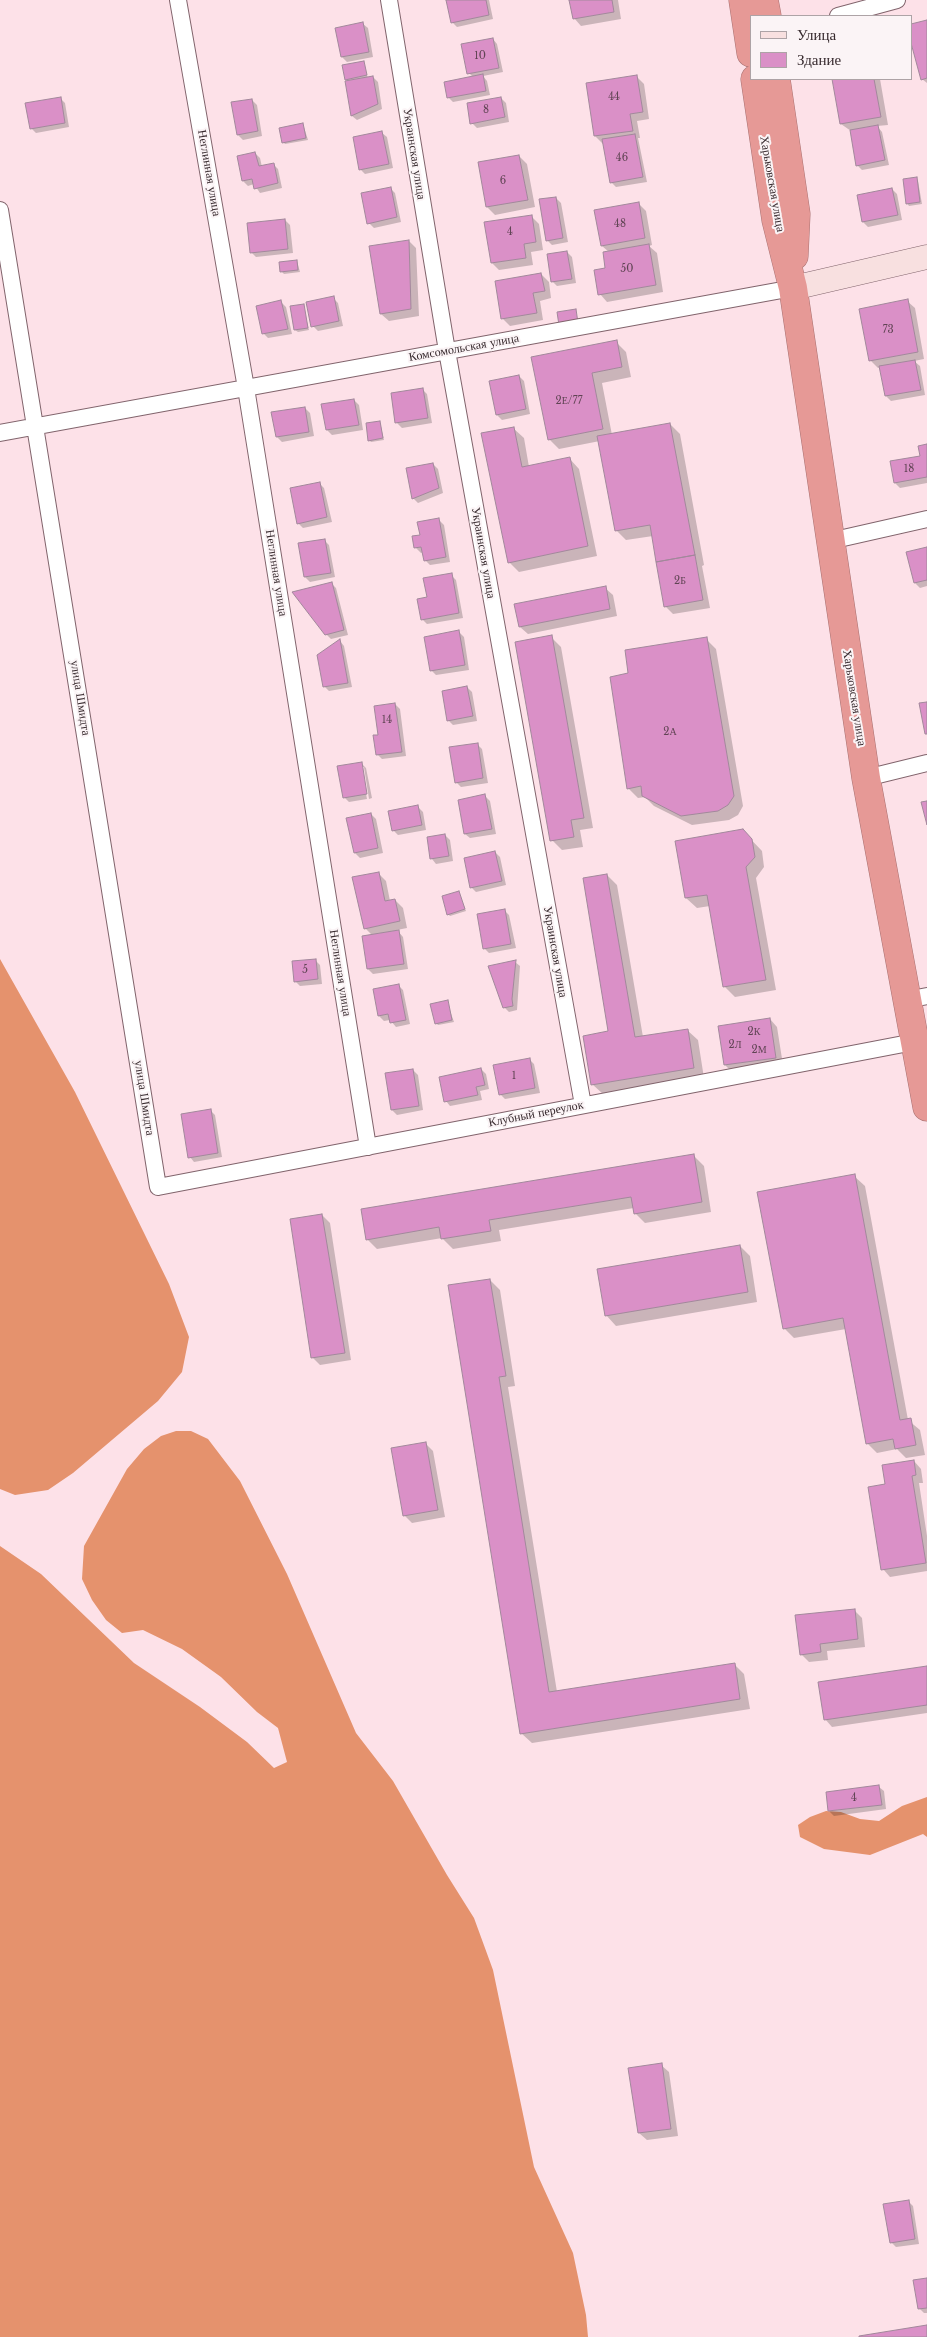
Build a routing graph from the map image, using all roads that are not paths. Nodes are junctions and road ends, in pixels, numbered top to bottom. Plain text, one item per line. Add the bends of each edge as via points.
1 (178, 0) edge
2 (389, 0) edge
3 (743, 0) edge
4 (764, 0) edge
5 (897, 0) edge
6 (767, 15) edge
7 (842, 15) edge
8 (750, 46) edge
9 (755, 80) edge
10 (776, 80) edge
11 (0, 210) edge
12 (927, 257) edge
13 (793, 288) junction
14 (447, 351) junction
15 (246, 388) junction
16 (36, 426) junction
17 (0, 433) edge
18 (927, 519) edge
19 (830, 540) junction
20 (927, 763) edge
21 (866, 778) junction
22 (917, 998) edge
23 (914, 1042) junction
24 (583, 1105) junction
25 (927, 1107) edge
26 (368, 1147) junction
27 (158, 1187) joint

1 - 15 street, Неглинная улица
2 - 14 street, Украинская улица
3 - 8 highway
4 - 6 highway
5 - 7 street
9 - 13 highway, Харьковская улица via 776,220
10 - 13 highway, Харьковская улица via 796,214
11 - 16 street, улица Шмидта
12 - 13 main road, Комсомольская улица
13 - 14 street, Комсомольская улица
13 - 19 highway, Харьковская улица
14 - 15 street, Комсомольская улица
14 - 24 street, Украинская улица
15 - 16 street, Комсомольская улица
15 - 26 street, Неглинная улица
16 - 17 street, Комсомольская улица
16 - 27 street, улица Шмидта
18 - 19 street
19 - 21 highway, Харьковская улица
20 - 21 street
21 - 22 highway, Харьковская улица
22 - 23 highway, Харьковская улица
23 - 24 street, Клубный переулок
23 - 25 highway, Харьковская улица
24 - 26 street, Клубный переулок
26 - 27 street, Клубный переулок

